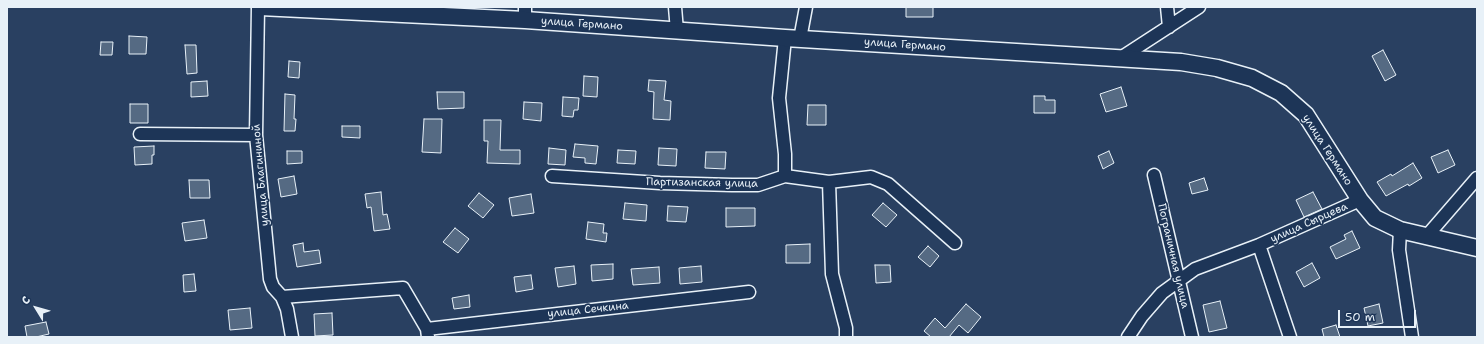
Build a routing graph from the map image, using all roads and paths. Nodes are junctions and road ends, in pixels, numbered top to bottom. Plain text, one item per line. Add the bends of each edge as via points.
1 (259, 7) edge
2 (675, 7) edge
3 (806, 7) edge
4 (1167, 7) edge
5 (1199, 7) edge
6 (356, 9) edge
7 (525, 13) edge
8 (1169, 27) junction
9 (677, 31) junction
10 (792, 38) junction
11 (1119, 59) junction
12 (140, 134) dead end
13 (256, 136) junction
14 (1154, 175) dead end
15 (552, 176) dead end
16 (784, 176) junction
17 (1477, 178) edge
18 (829, 182) junction
19 (1360, 200) junction
20 (1400, 230) junction
21 (1426, 236) junction
22 (955, 243) dead end
23 (1259, 245) junction
24 (1477, 248) edge
25 (1179, 280) junction
26 (749, 292) dead end
27 (282, 297) junction
28 (427, 333) edge
29 (292, 337) edge
30 (846, 337) edge
31 (1128, 337) edge
32 (1192, 337) edge
33 (1290, 337) edge
34 (1412, 337) edge

1 - 6 main road, улица Германо
1 - 13 street, улица Благининой
2 - 9 street
3 - 10 street
4 - 8 street
5 - 8 street
6 - 7 main road, улица Германо
7 - 9 main road, улица Германо
8 - 11 street
9 - 10 main road, улица Германо
10 - 11 main road, улица Германо
10 - 16 street via 779,98 785,154
11 - 19 main road, улица Германо via 1181,62 1217,68 1252,78 1282,93 1306,115
12 - 13 street
13 - 27 street, улица Благининой via 270,279
14 - 25 street, Пограничная улица
15 - 16 street, Партизанская улица via 732,185 758,185
16 - 18 street
17 - 21 street
18 - 22 street via 871,177 888,184
18 - 30 street via 832,274
19 - 20 main road, улица Германо via 1375,218
19 - 23 street, улица Сырцева
20 - 21 main road, улица Германо
20 - 34 street via 1399,250
21 - 24 main road, улица Германо
23 - 25 street via 1195,270
23 - 33 street, улица Сырцева
25 - 31 street via 1162,293
25 - 32 street, Пограничная улица
26 - 28 street, улица Сечкина
27 - 28 street via 403,288
27 - 29 street, улица Благининой

